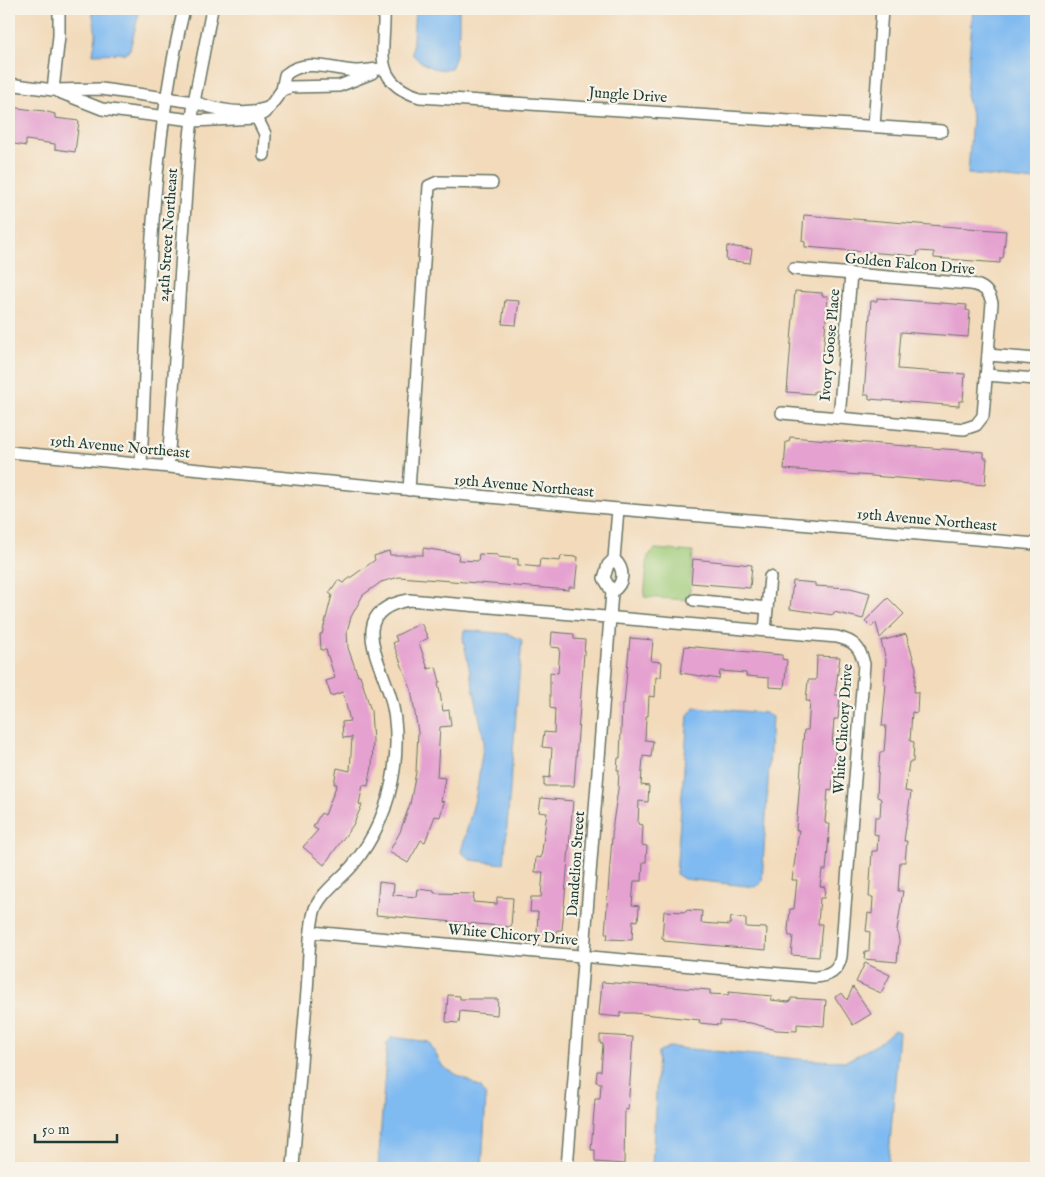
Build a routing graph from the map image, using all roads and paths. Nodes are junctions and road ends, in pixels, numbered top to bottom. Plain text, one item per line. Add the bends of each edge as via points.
1 (59, 9) edge
2 (184, 9) edge
3 (212, 9) edge
4 (384, 9) edge
5 (882, 9) edge
6 (383, 69) junction
7 (9, 84) edge
8 (53, 90) junction
9 (282, 90) junction
10 (166, 98) junction
11 (194, 102) junction
12 (270, 108) junction
13 (164, 117) junction
14 (257, 118) junction
15 (192, 121) junction
16 (874, 126) junction
17 (942, 131) dead end
18 (264, 155) dead end
19 (492, 183) dead end
20 (794, 269) dead end
21 (851, 274) junction
22 (988, 355) junction
23 (1036, 359) edge
24 (986, 375) junction
25 (1036, 379) edge
26 (782, 413) dead end
27 (839, 418) junction
28 (9, 452) edge
29 (141, 463) junction
30 (168, 466) junction
31 (409, 490) junction
32 (618, 509) junction
33 (1036, 544) edge
34 (614, 559) junction
35 (770, 577) dead end
36 (612, 592) junction
37 (694, 600) dead end
38 (767, 608) junction
39 (610, 617) junction
40 (765, 630) junction
41 (312, 932) junction
42 (584, 956) junction
43 (293, 1168) edge
44 (567, 1168) edge

1 - 8 street
2 - 10 street, 24th Street Northeast
3 - 11 street, 24th Street Northeast
4 - 6 street
5 - 16 street
6 - 9 street via 347,85
6 - 9 street via 300,68 285,74
6 - 16 street, Jungle Drive via 388,78 404,91 420,97
7 - 8 street
8 - 10 street via 101,89
8 - 13 street via 102,109
9 - 12 street
10 - 11 street
10 - 13 street, 24th Street Northeast
11 - 12 street via 236,111
11 - 15 street, 24th Street Northeast
12 - 14 street
13 - 15 street
13 - 29 street, 24th Street Northeast via 155,205
14 - 15 street
14 - 18 street via 265,134
15 - 30 street, 24th Street Northeast
16 - 17 street, Jungle Drive
19 - 31 street via 438,182 429,186
20 - 21 street, Golden Falcon Drive
21 - 22 street, Golden Falcon Drive via 980,285 990,295 992,303
21 - 27 street, Ivory Goose Place
22 - 23 street
22 - 24 street, Golden Falcon Drive
24 - 25 street
24 - 27 street, Golden Falcon Drive via 983,416 970,428
26 - 27 street, Golden Falcon Drive
28 - 29 street, 19th Avenue Northeast
29 - 30 street, 19th Avenue Northeast
30 - 31 street, 19th Avenue Northeast
31 - 32 street, 19th Avenue Northeast
32 - 33 street, 19th Avenue Northeast
32 - 34 street, Dandelion Street
34 - 36 street, Dandelion Street via 608,565 604,578
34 - 36 street, Dandelion Street via 621,564 623,573 617,589
35 - 38 street
36 - 39 street, Dandelion Street
37 - 38 street
38 - 40 street
39 - 40 street, White Chicory Drive
39 - 41 street, White Chicory Drive via 409,600 388,606 381,612 371,635 372,648 392,700 396,756 393,781 387,805 373,835 353,865 318,903
39 - 42 street, Dandelion Street
40 - 42 street, White Chicory Drive via 850,640 860,650 864,664 839,965 828,976 815,977
41 - 42 street, White Chicory Drive
41 - 43 street, White Chicory Drive
42 - 44 street, Dandelion Street

